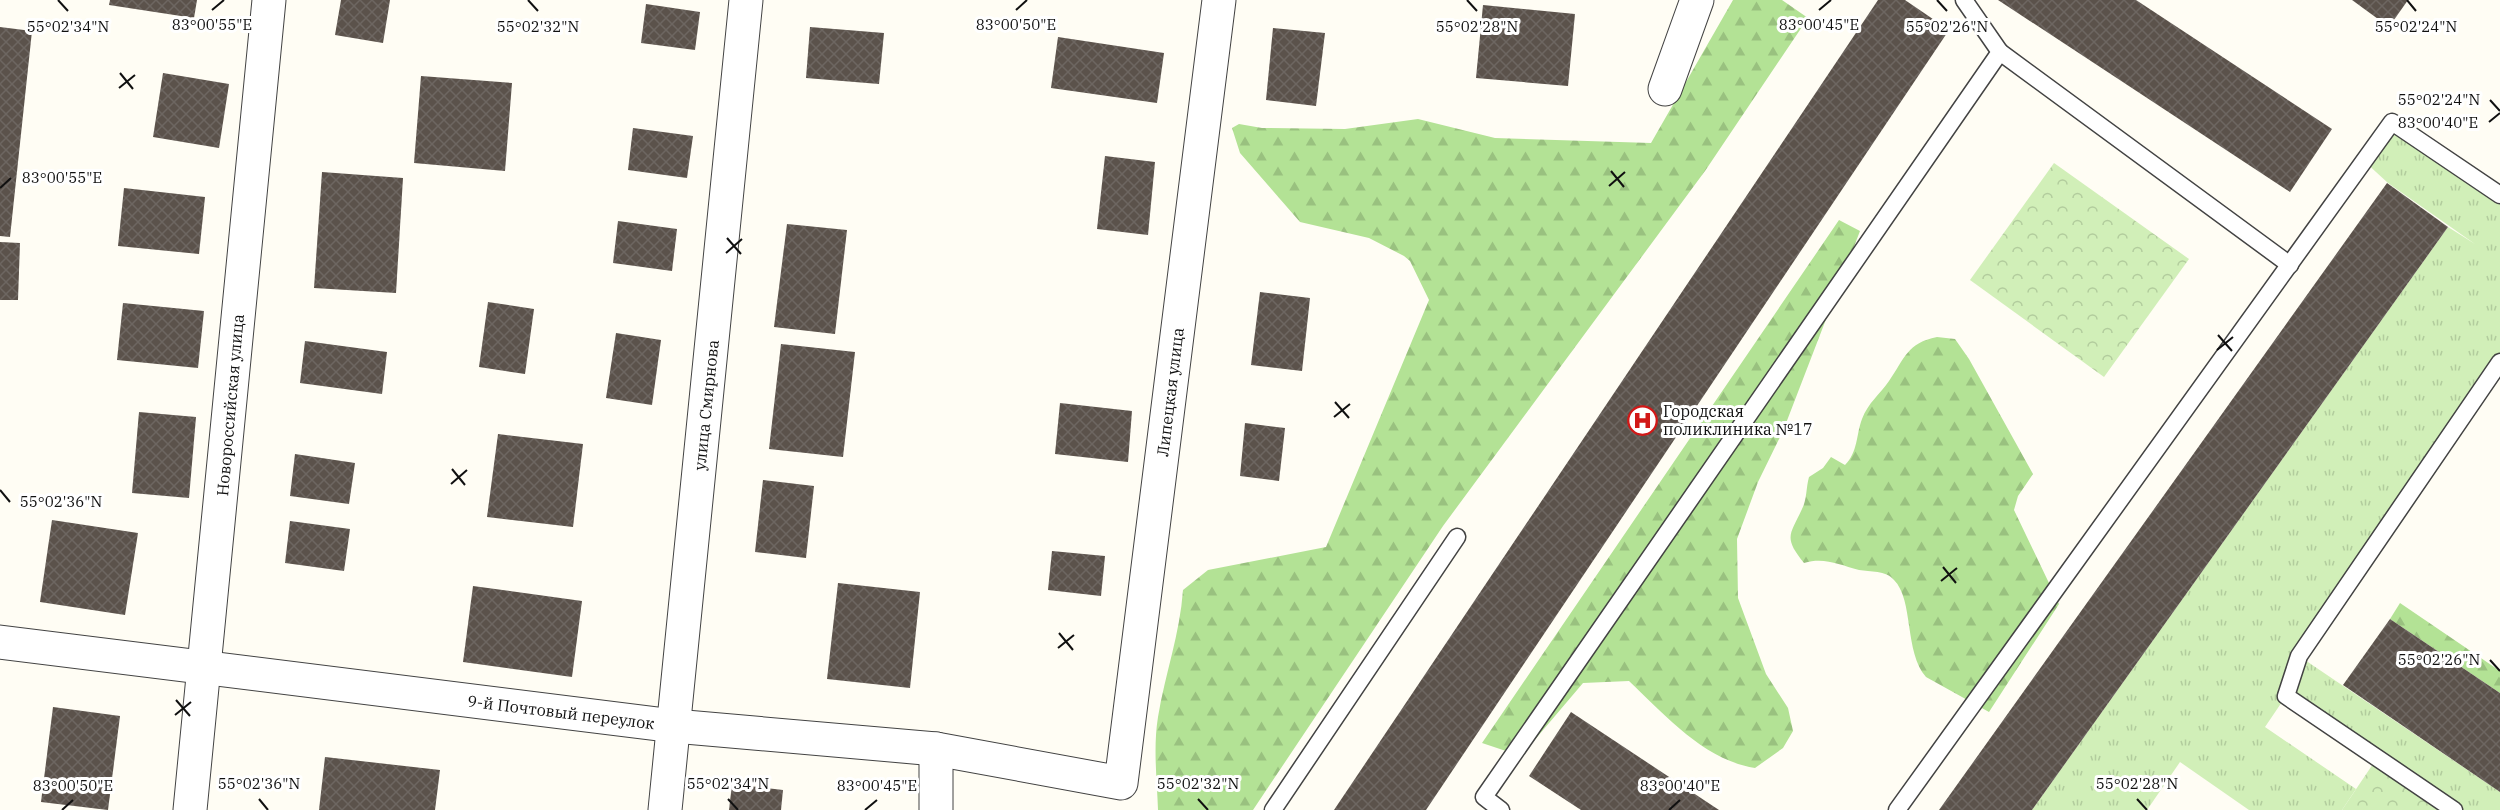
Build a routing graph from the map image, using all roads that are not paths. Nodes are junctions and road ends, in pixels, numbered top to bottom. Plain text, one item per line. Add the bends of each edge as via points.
1 (268, 0) edge
2 (746, 0) edge
3 (1220, 0) edge
4 (1697, 0) edge
5 (1964, 0) edge
6 (2000, 52) junction
7 (1665, 89) dead end
8 (2500, 195) edge
9 (2290, 265) junction
10 (2500, 362) edge
11 (1456, 537) dead end
12 (0, 642) edge
13 (205, 669) junction
14 (674, 726) junction
15 (936, 748) junction
16 (1121, 783) joint
17 (1480, 804) edge
18 (190, 810) edge
19 (665, 810) edge
20 (936, 810) edge
21 (1273, 810) edge
22 (1501, 810) edge
23 (1897, 810) edge
24 (2454, 810) edge

1 - 13 street, Новороссийская улица
2 - 14 street, улица Смирнова
3 - 16 street, Липецкая улица
4 - 7 street
5 - 6 lane
6 - 9 lane
6 - 17 lane
8 - 9 lane via 2392,122
9 - 23 lane
10 - 24 lane via 2299,656 2286,696
11 - 21 lane
12 - 13 street, 9-й Почтовый переулок
13 - 14 street, 9-й Почтовый переулок
13 - 18 street, Новороссийская улица
14 - 15 street, 9-й Почтовый переулок
14 - 19 street, улица Смирнова
15 - 16 street, 9-й Почтовый переулок
15 - 20 street
17 - 22 lane

